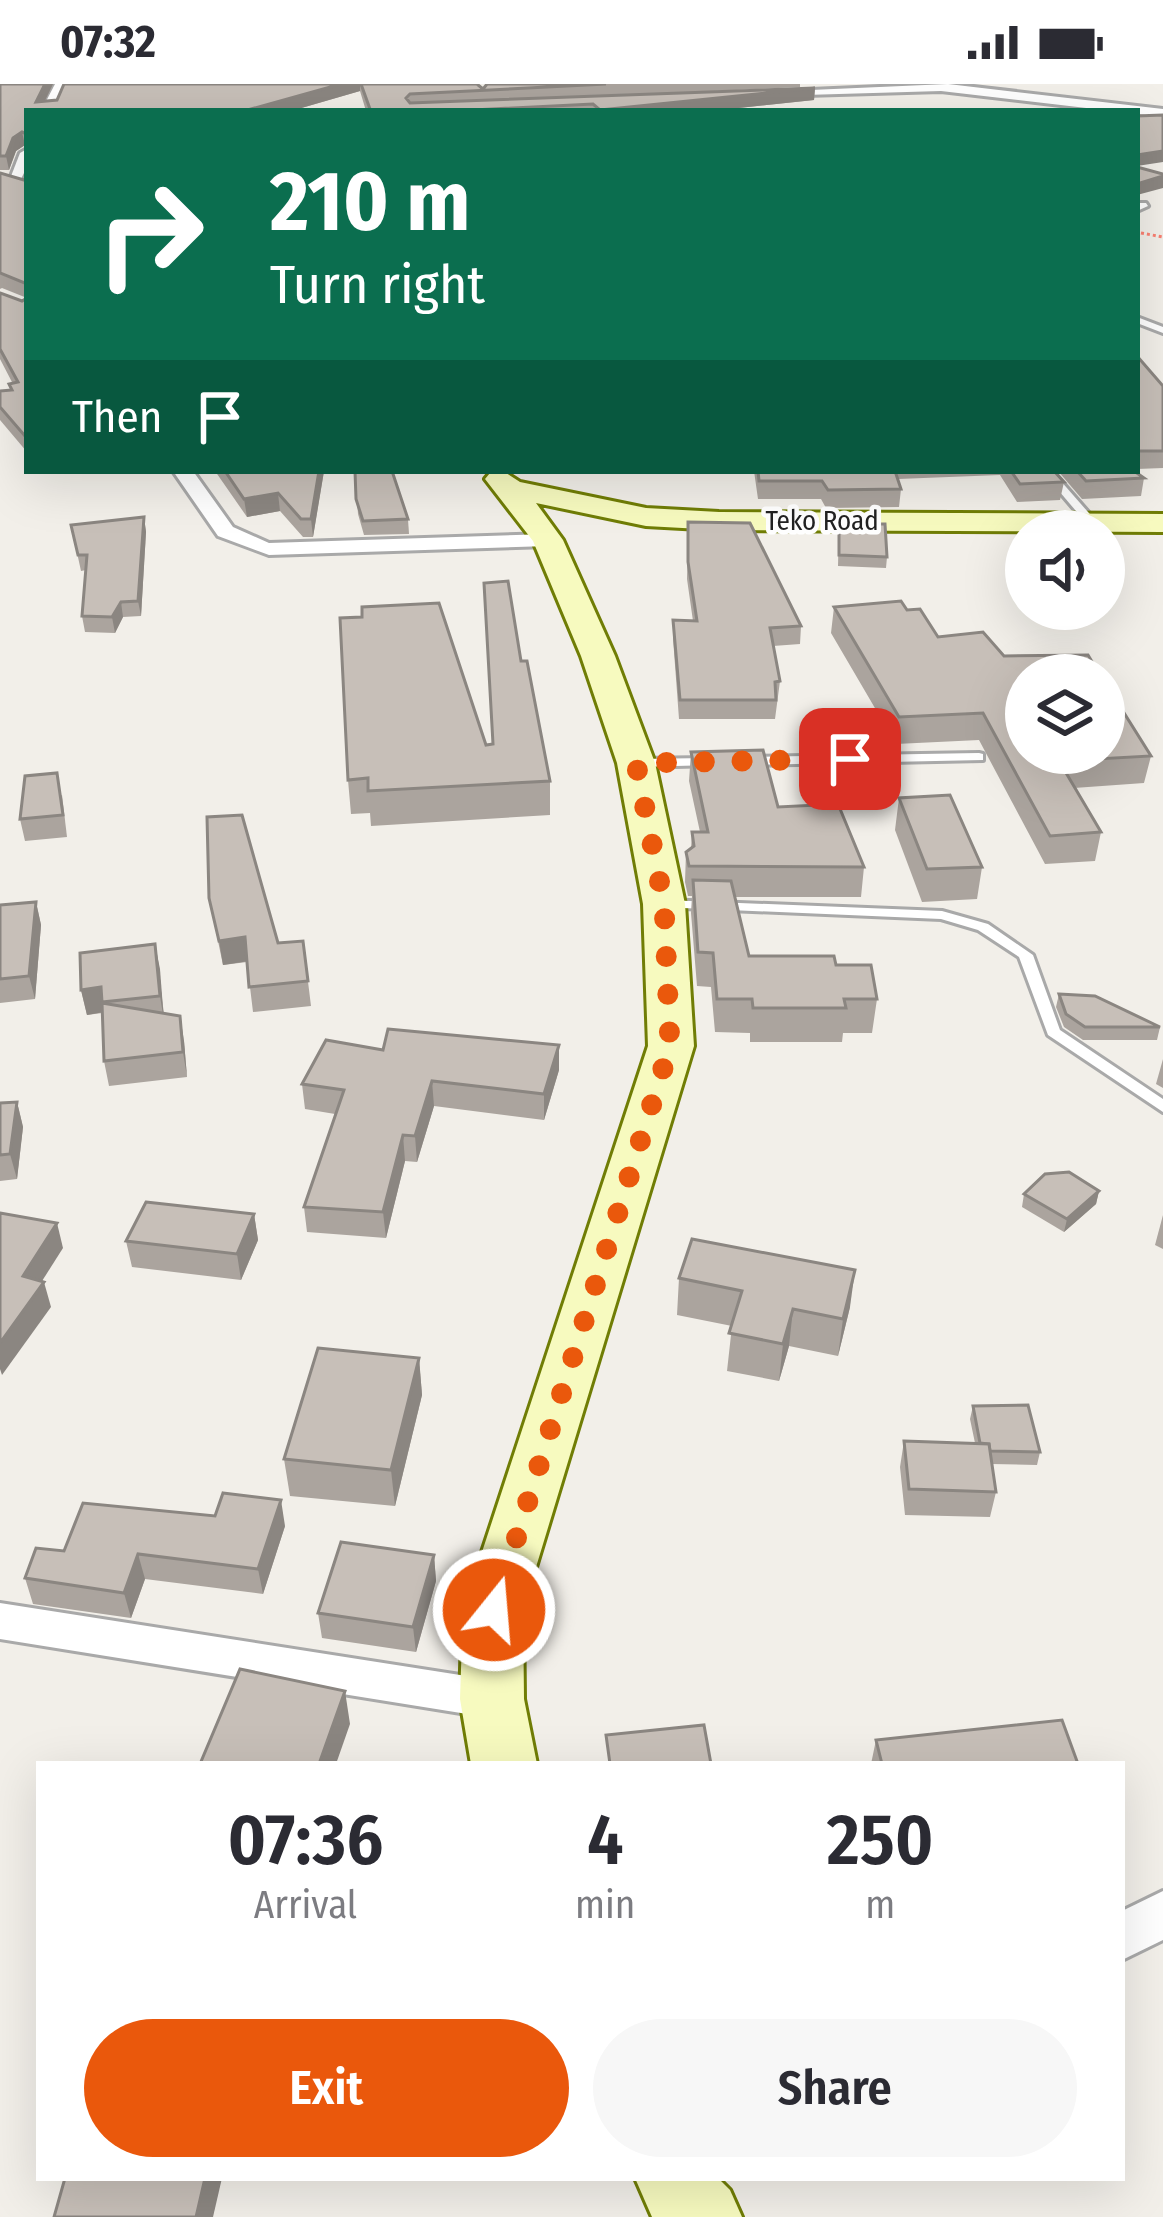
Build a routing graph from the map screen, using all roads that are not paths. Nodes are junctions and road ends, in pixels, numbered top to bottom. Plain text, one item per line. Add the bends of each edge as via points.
1 (762, 92) edge
2 (1120, 108) edge
3 (185, 474) edge
4 (1050, 474) edge
5 (501, 480) edge
6 (1080, 510) edge
7 (1005, 521) edge
8 (1125, 522) edge
9 (1163, 523) edge
10 (548, 540) junction
11 (979, 757) dead end
12 (636, 763) junction
13 (664, 904) junction
14 (1163, 1107) edge
15 (0, 1622) edge
16 (492, 1699) junction
17 (503, 1761) edge
18 (1163, 1914) edge
19 (1125, 1935) edge

1 - 2 street via 941,87
3 - 10 street via 239,544
4 - 6 lane
5 - 7 street, Teko Road via 646,517
5 - 10 street
8 - 9 street, Teko Road
10 - 12 street
11 - 12 lane
12 - 13 street
13 - 14 lane via 941,915 983,927 1026,955 1053,1032
13 - 16 street via 670,1046 494,1610
15 - 16 street
16 - 17 street
18 - 19 street

